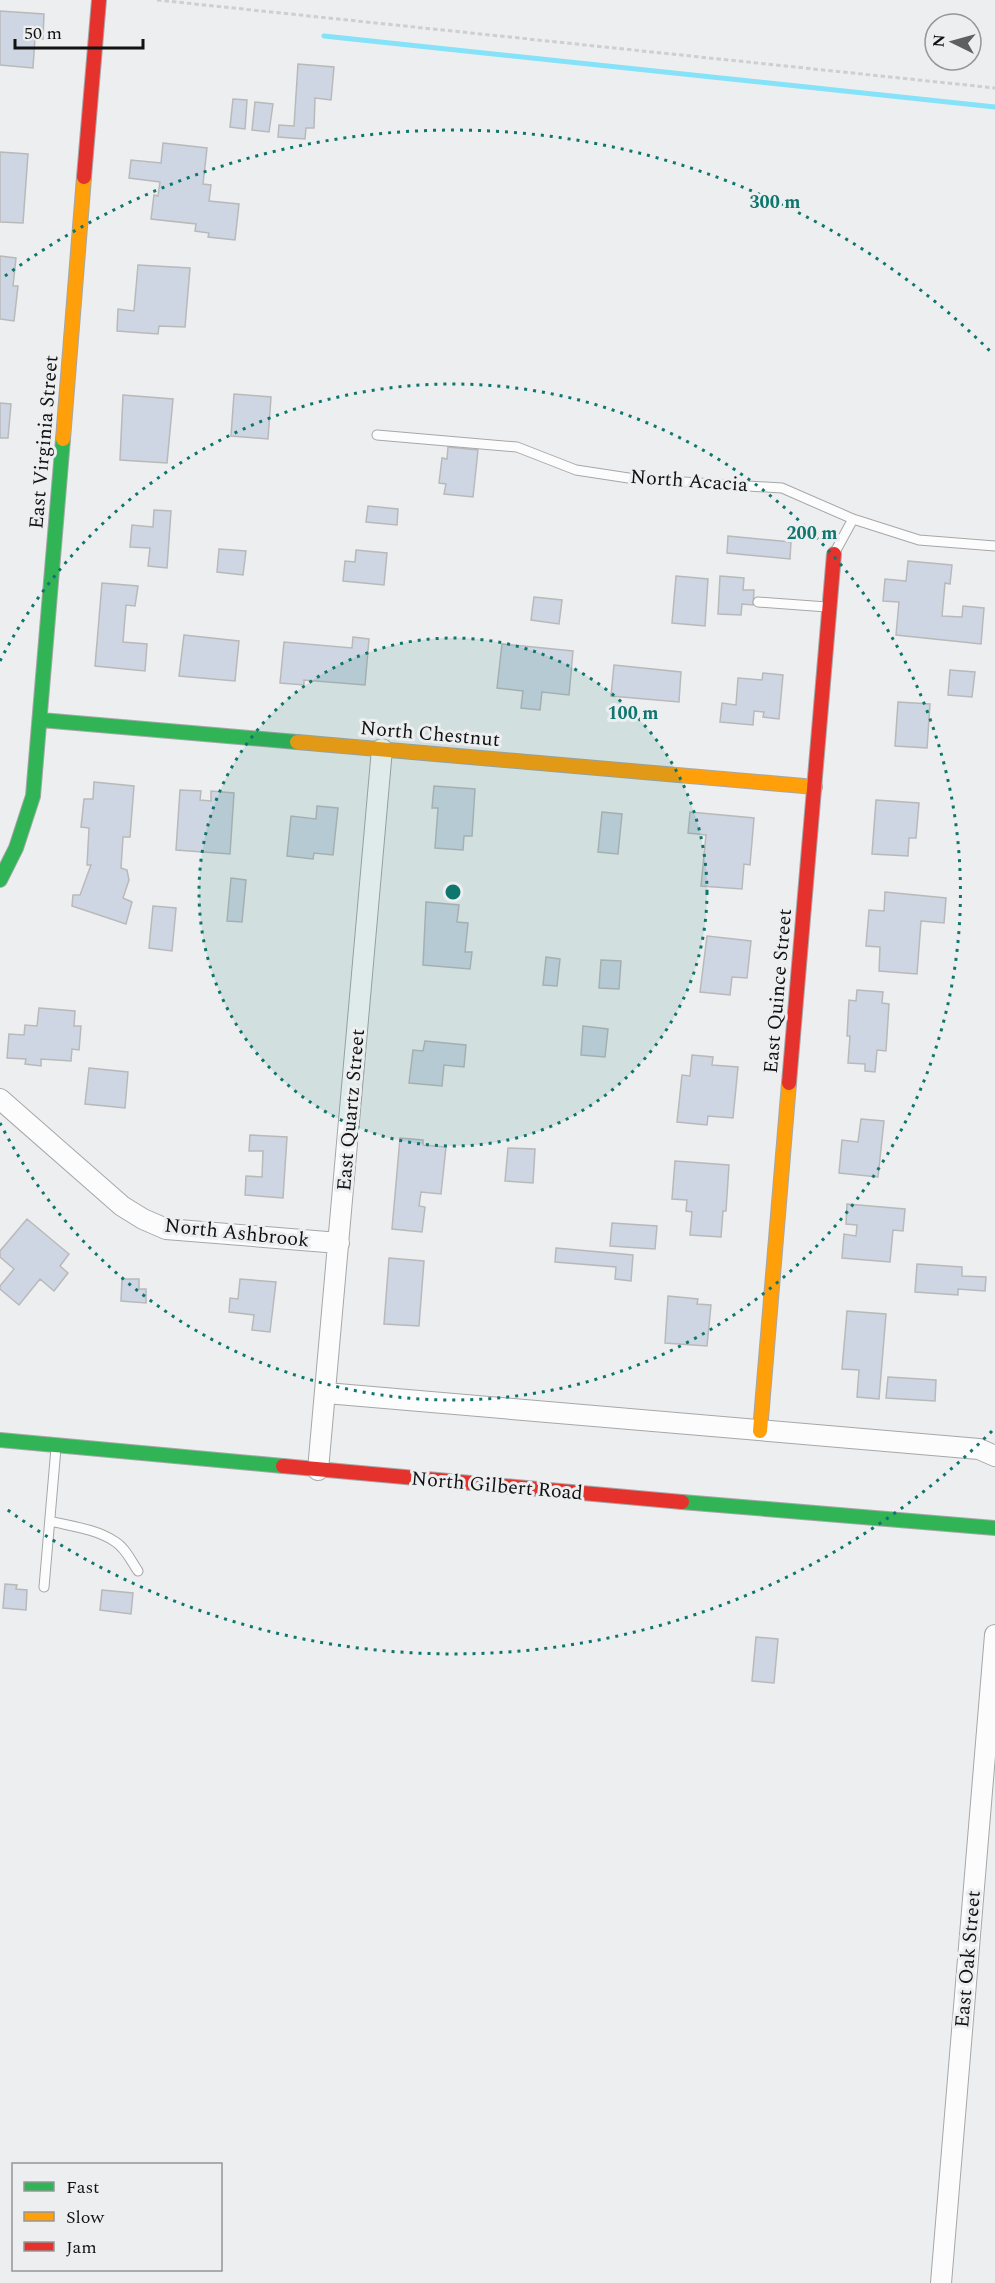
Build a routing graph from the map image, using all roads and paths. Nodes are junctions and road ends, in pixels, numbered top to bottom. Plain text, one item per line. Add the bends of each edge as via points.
1 (99, 0) edge
2 (157, 0) edge
3 (995, 88) edge
4 (377, 435) dead end
5 (853, 519) junction
6 (995, 546) edge
7 (834, 555) joint
8 (758, 602) dead end
9 (830, 608) junction
10 (41, 720) junction
11 (382, 749) junction
12 (815, 787) junction
13 (0, 880) edge
14 (0, 1100) edge
15 (339, 1243) junction
16 (326, 1393) junction
17 (760, 1431) junction
18 (0, 1440) edge
19 (57, 1446) junction
20 (995, 1456) edge
21 (318, 1470) junction
22 (50, 1521) junction
23 (995, 1528) edge
24 (138, 1571) dead end
25 (44, 1587) dead end
26 (995, 1635) edge
27 (992, 1712) edge
28 (941, 2283) edge

1 - 10 street, East Virginia Street
2 - 3 path
4 - 5 lane, North Acacia via 517,447 576,470 635,479 782,488
5 - 6 lane, North Acacia via 919,540
5 - 7 lane
7 - 9 street, East Quince Street
8 - 9 lane
9 - 12 street, East Quince Street
10 - 11 street, North Chestnut
10 - 13 street, East Virginia Street via 33,796 16,848
11 - 12 street, North Chestnut
11 - 15 street, East Quartz Street
12 - 17 street, East Quince Street
14 - 15 street, North Ashbrook via 122,1206 143,1219 192,1232
15 - 16 street, East Quartz Street
16 - 17 street
16 - 21 street, East Quartz Street
17 - 20 street via 979,1449
18 - 19 street, North Gilbert Road
19 - 21 street, North Gilbert Road
19 - 22 lane
21 - 23 street, North Gilbert Road
22 - 24 lane via 115,1541
22 - 25 lane
26 - 27 street, East Oak Street
27 - 28 street, East Oak Street

